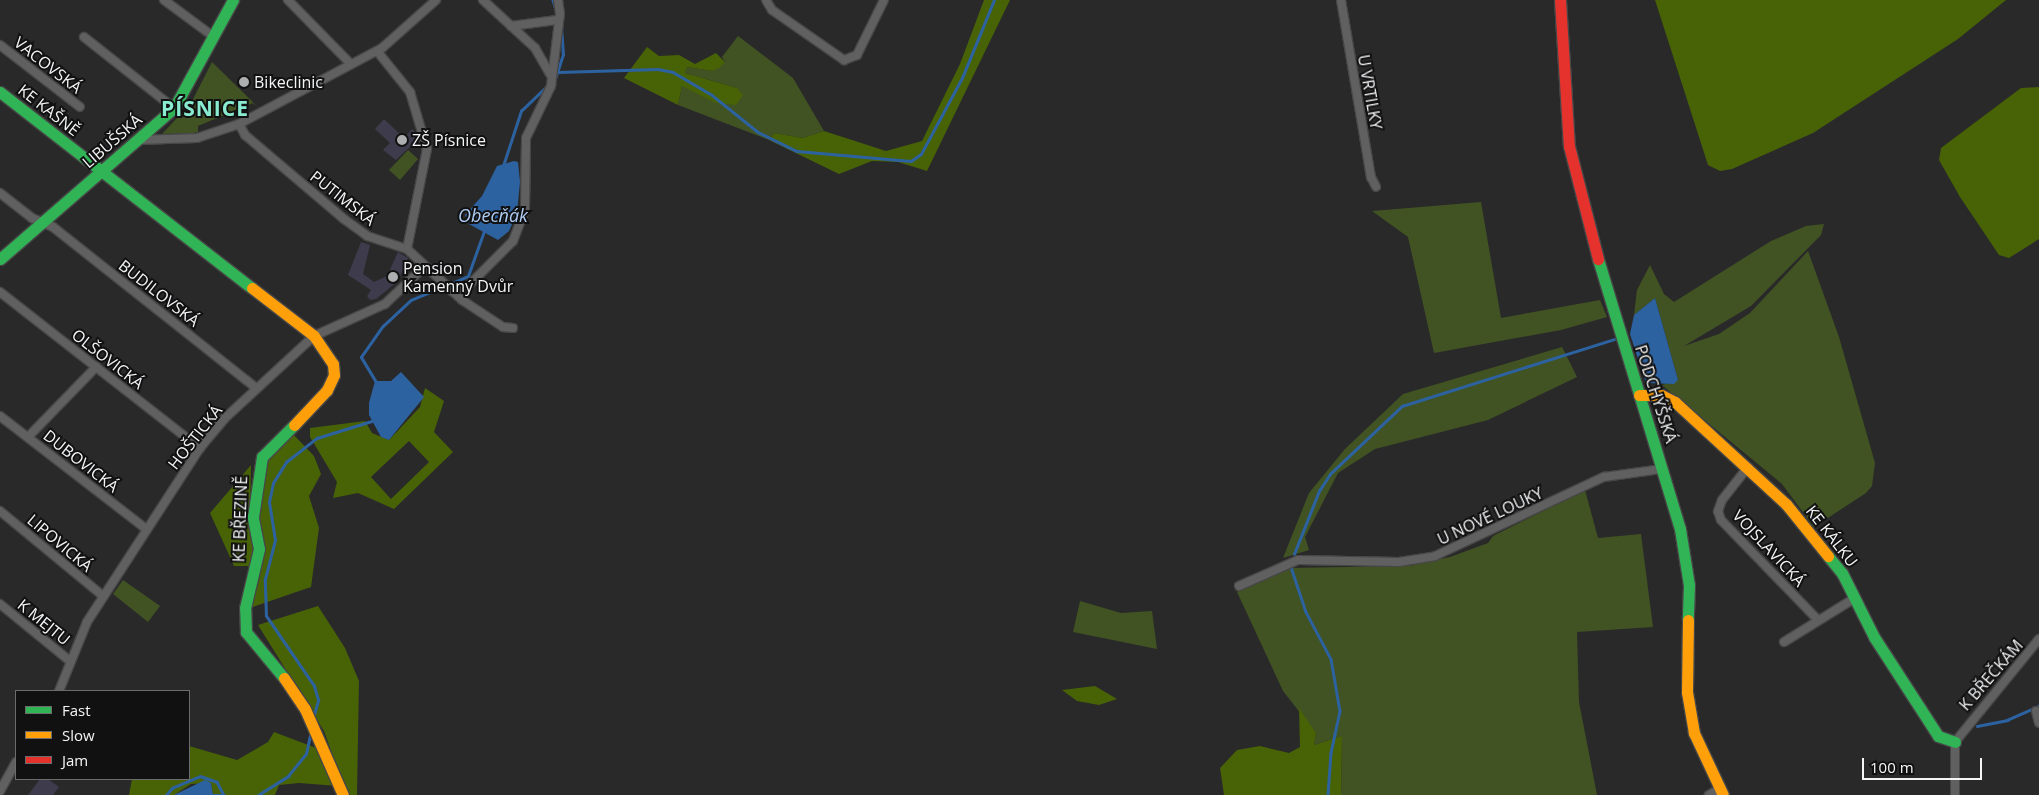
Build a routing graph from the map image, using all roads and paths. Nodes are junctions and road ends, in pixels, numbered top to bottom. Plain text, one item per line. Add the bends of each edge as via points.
1 (164, 0) edge
2 (233, 0) edge
3 (288, 0) edge
4 (436, 0) edge
5 (483, 0) edge
6 (558, 0) edge
7 (766, 0) edge
8 (884, 0) edge
9 (1341, 0) edge
10 (1560, 0) edge
11 (557, 20) junction
12 (511, 26) junction
13 (214, 36) junction
14 (84, 37) dead end
15 (0, 45) edge
16 (377, 51) junction
17 (352, 64) junction
18 (550, 81) junction
19 (0, 92) edge
20 (80, 107) dead end
21 (174, 108) junction
22 (239, 124) junction
23 (138, 140) junction
24 (102, 172) junction
25 (1376, 187) dead end
26 (0, 193) edge
27 (43, 222) junction
28 (406, 249) junction
29 (0, 259) edge
30 (425, 266) junction
31 (449, 288) junction
32 (0, 292) edge
33 (513, 328) dead end
34 (314, 336) junction
35 (96, 367) junction
36 (256, 388) junction
37 (1640, 396) junction
38 (0, 416) edge
39 (28, 437) junction
40 (200, 448) junction
41 (1748, 467) junction
42 (1662, 469) junction
43 (0, 511) edge
44 (146, 529) junction
45 (1239, 586) dead end
46 (103, 596) junction
47 (1855, 598) junction
48 (0, 604) edge
49 (1818, 620) junction
50 (2039, 639) edge
51 (1784, 642) dead end
52 (70, 661) junction
53 (59, 690) edge
54 (2036, 711) dead end
55 (2039, 723) edge
56 (1955, 742) junction
57 (15, 764) edge
58 (0, 791) edge
59 (1717, 793) edge
60 (343, 795) edge
61 (1954, 795) edge

1 - 13 street
2 - 13 street, LIBUŠSKÁ
3 - 17 street
4 - 16 street
5 - 12 street
6 - 11 street via 560,14
7 - 8 street via 772,10 844,60 857,55
9 - 25 street, U VRTILKY
10 - 37 street, PODCHÝŠSKÁ via 1569,146 1582,207
11 - 12 street
11 - 18 street
12 - 18 street via 535,48
13 - 21 street, LIBUŠSKÁ
14 - 21 street
15 - 20 street, VACOVSKÁ
16 - 17 street
16 - 28 street via 410,92 427,149
17 - 22 street
18 - 31 street via 526,138 528,196 513,241 465,289
19 - 24 street, KE KAŠNĚ
21 - 23 street, LIBUŠSKÁ
22 - 23 street via 197,138
22 - 28 street, PUTIMSKÁ via 245,136 344,220 367,236
23 - 24 street, LIBUŠSKÁ
24 - 27 street, LIBUŠSKÁ
24 - 34 street, KE BŘEZINĚ
26 - 27 street, BUDILOVSKÁ via 32,218
27 - 29 street, LIBUŠSKÁ
27 - 36 street, BUDILOVSKÁ
28 - 30 street, PUTIMSKÁ
30 - 31 street, PUTIMSKÁ
30 - 34 street, HOŠTICKÁ via 385,304
31 - 33 street, PUTIMSKÁ via 475,310 503,327
32 - 35 street, OLŠOVICKÁ
34 - 36 street, HOŠTICKÁ
34 - 60 street, KE BŘEZINĚ via 333,364 334,375 317,402 262,457 254,518 259,549 245,608 249,638 271,658 309,716
35 - 39 street
35 - 40 street, OLŠOVICKÁ
36 - 40 street, HOŠTICKÁ
37 - 41 street, KE KÁLKU via 1661,395 1675,402
37 - 42 street, PODCHÝŠSKÁ
38 - 39 street, DUBOVICKÁ
39 - 44 street, DUBOVICKÁ
40 - 44 street, HOŠTICKÁ
41 - 47 street, KE KÁLKU via 1842,573
41 - 49 street, VOJSLAVICKÁ via 1722,500 1718,511 1721,520
42 - 45 street, U NOVÉ LOUKY via 1604,477 1435,556 1399,562 1298,560
42 - 59 street, PODCHÝŠSKÁ via 1680,529 1689,585 1687,692 1694,733
43 - 46 street, LIPOVICKÁ
44 - 46 street, HOŠTICKÁ
46 - 52 street, HOŠTICKÁ
47 - 49 street
47 - 56 street, KE KÁLKU via 1874,637 1938,736
48 - 52 street, K MEJTU
49 - 51 street
50 - 56 street, K BŘEČKÁM via 1963,728
52 - 53 street, HOŠTICKÁ
54 - 55 street
56 - 61 street
57 - 58 street

